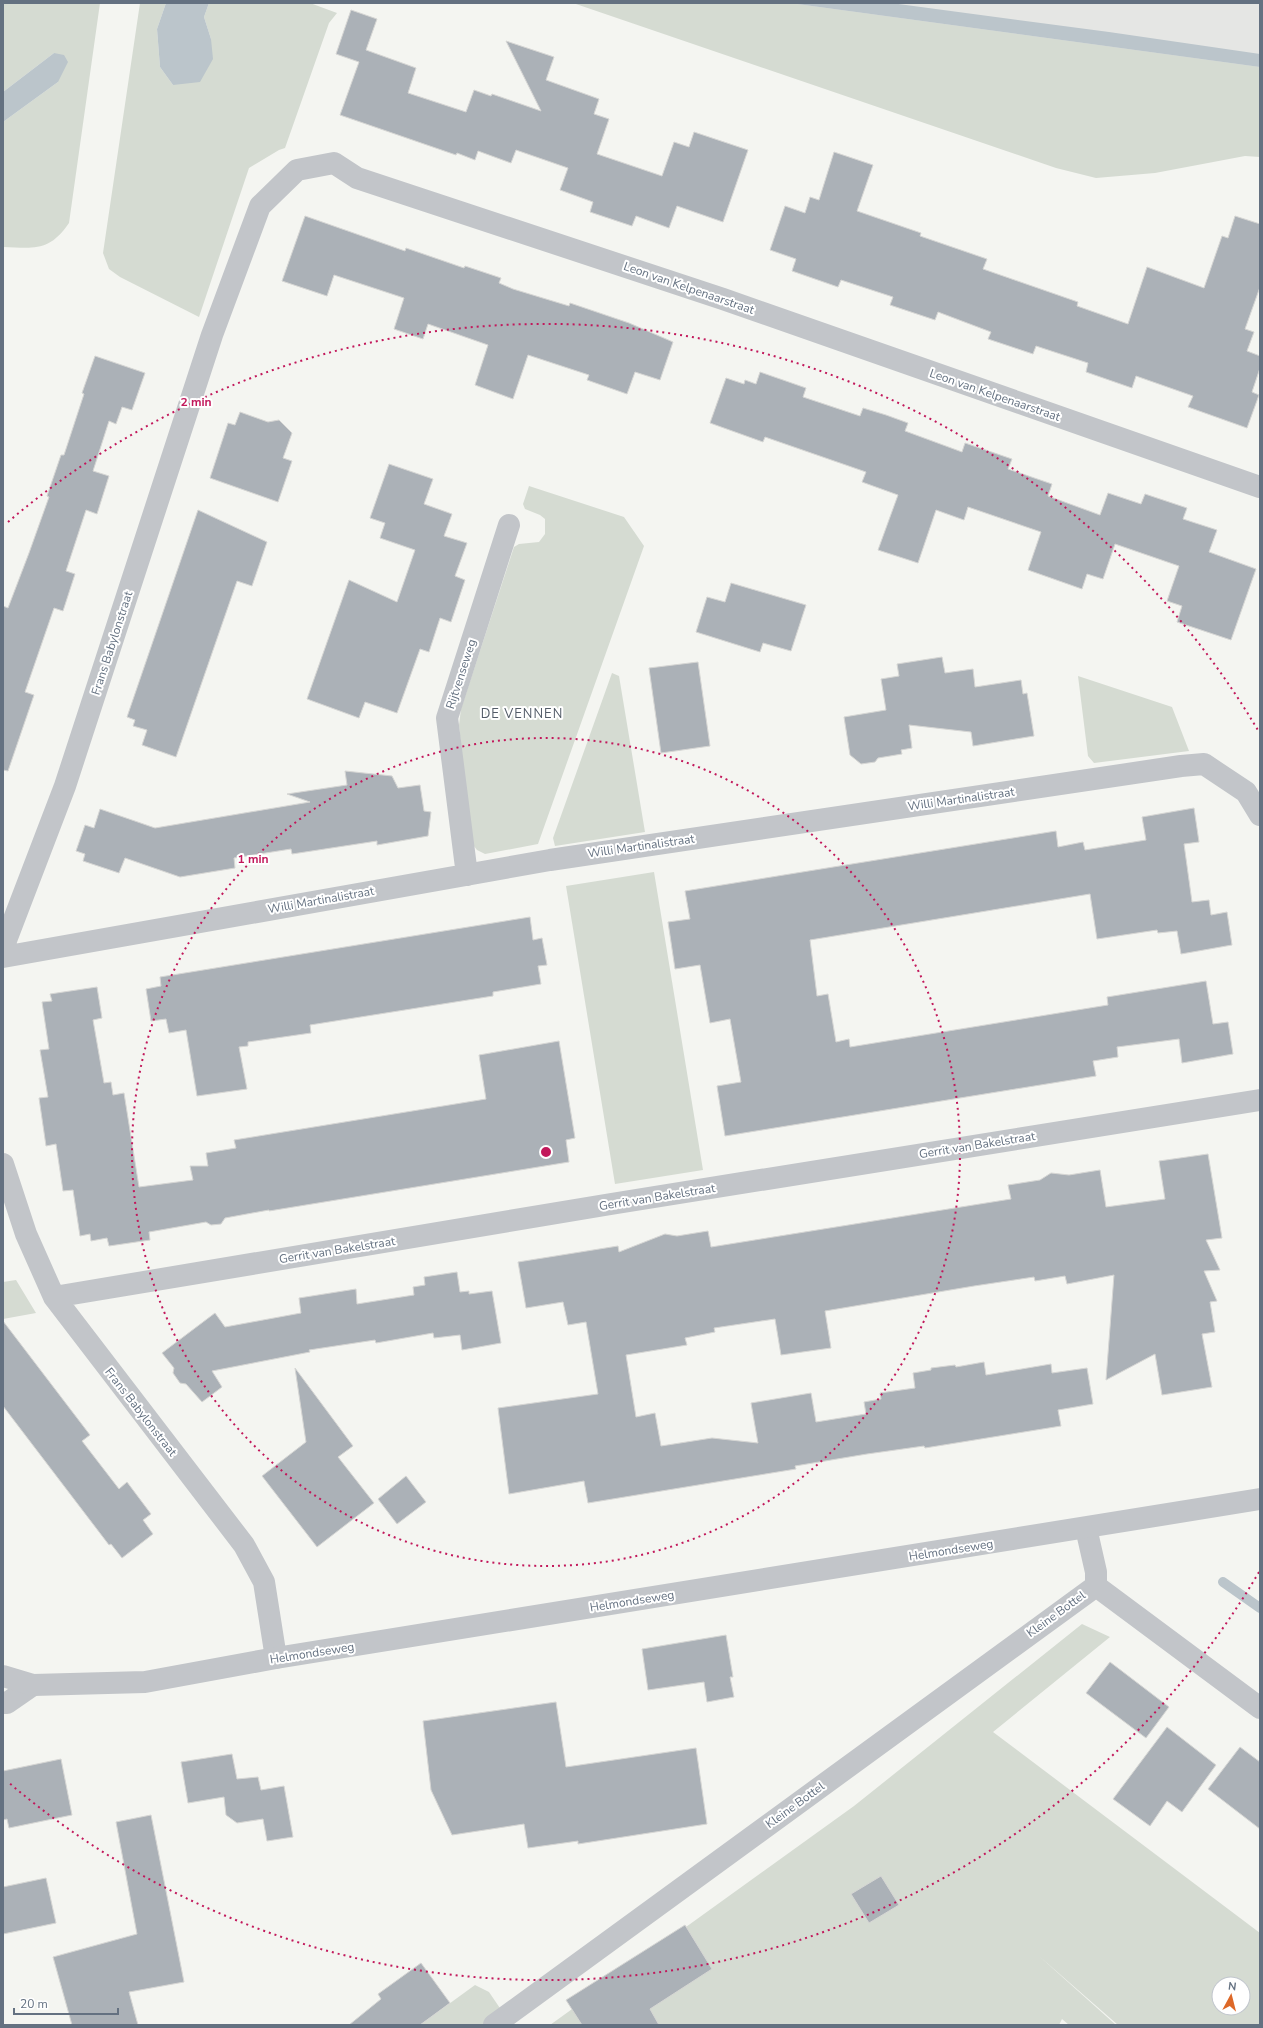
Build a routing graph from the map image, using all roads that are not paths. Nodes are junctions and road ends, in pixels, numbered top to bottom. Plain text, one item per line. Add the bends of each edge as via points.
1 (212, 335) joint
2 (1260, 487) edge
3 (509, 525) dead end
4 (1260, 815) edge
5 (467, 875) junction
6 (3, 948) edge
7 (3, 957) edge
8 (1260, 1100) edge
9 (3, 1164) edge
10 (54, 1297) junction
11 (1260, 1499) edge
12 (1086, 1528) junction
13 (1096, 1586) junction
14 (276, 1658) junction
15 (3, 1676) edge
16 (33, 1685) junction
17 (3, 1703) edge
18 (1260, 1708) edge
19 (494, 2025) edge

1 - 2 street, Leon van Kelpenaarstraat via 260,206 297,170 334,163 358,178 722,299
1 - 6 street, Frans Babylonstraat via 65,786
3 - 5 street, Rijtvenseweg via 447,718
4 - 5 street, Willi Martinalistraat via 1246,792 1204,764 550,860
5 - 7 street, Willi Martinalistraat
8 - 10 street, Gerrit van Bakelstraat
9 - 10 street, Frans Babylonstraat via 26,1234
10 - 14 street, Frans Babylonstraat via 244,1545 264,1582
11 - 12 street, Helmondseweg
12 - 13 street, Kleine Bottel via 1096,1572
12 - 14 street, Helmondseweg
13 - 18 street, Kleine Bottel
13 - 19 street, Kleine Bottel
14 - 16 street, Helmondseweg via 145,1682
15 - 16 street, Helmondseweg
16 - 17 street via 7,1703

